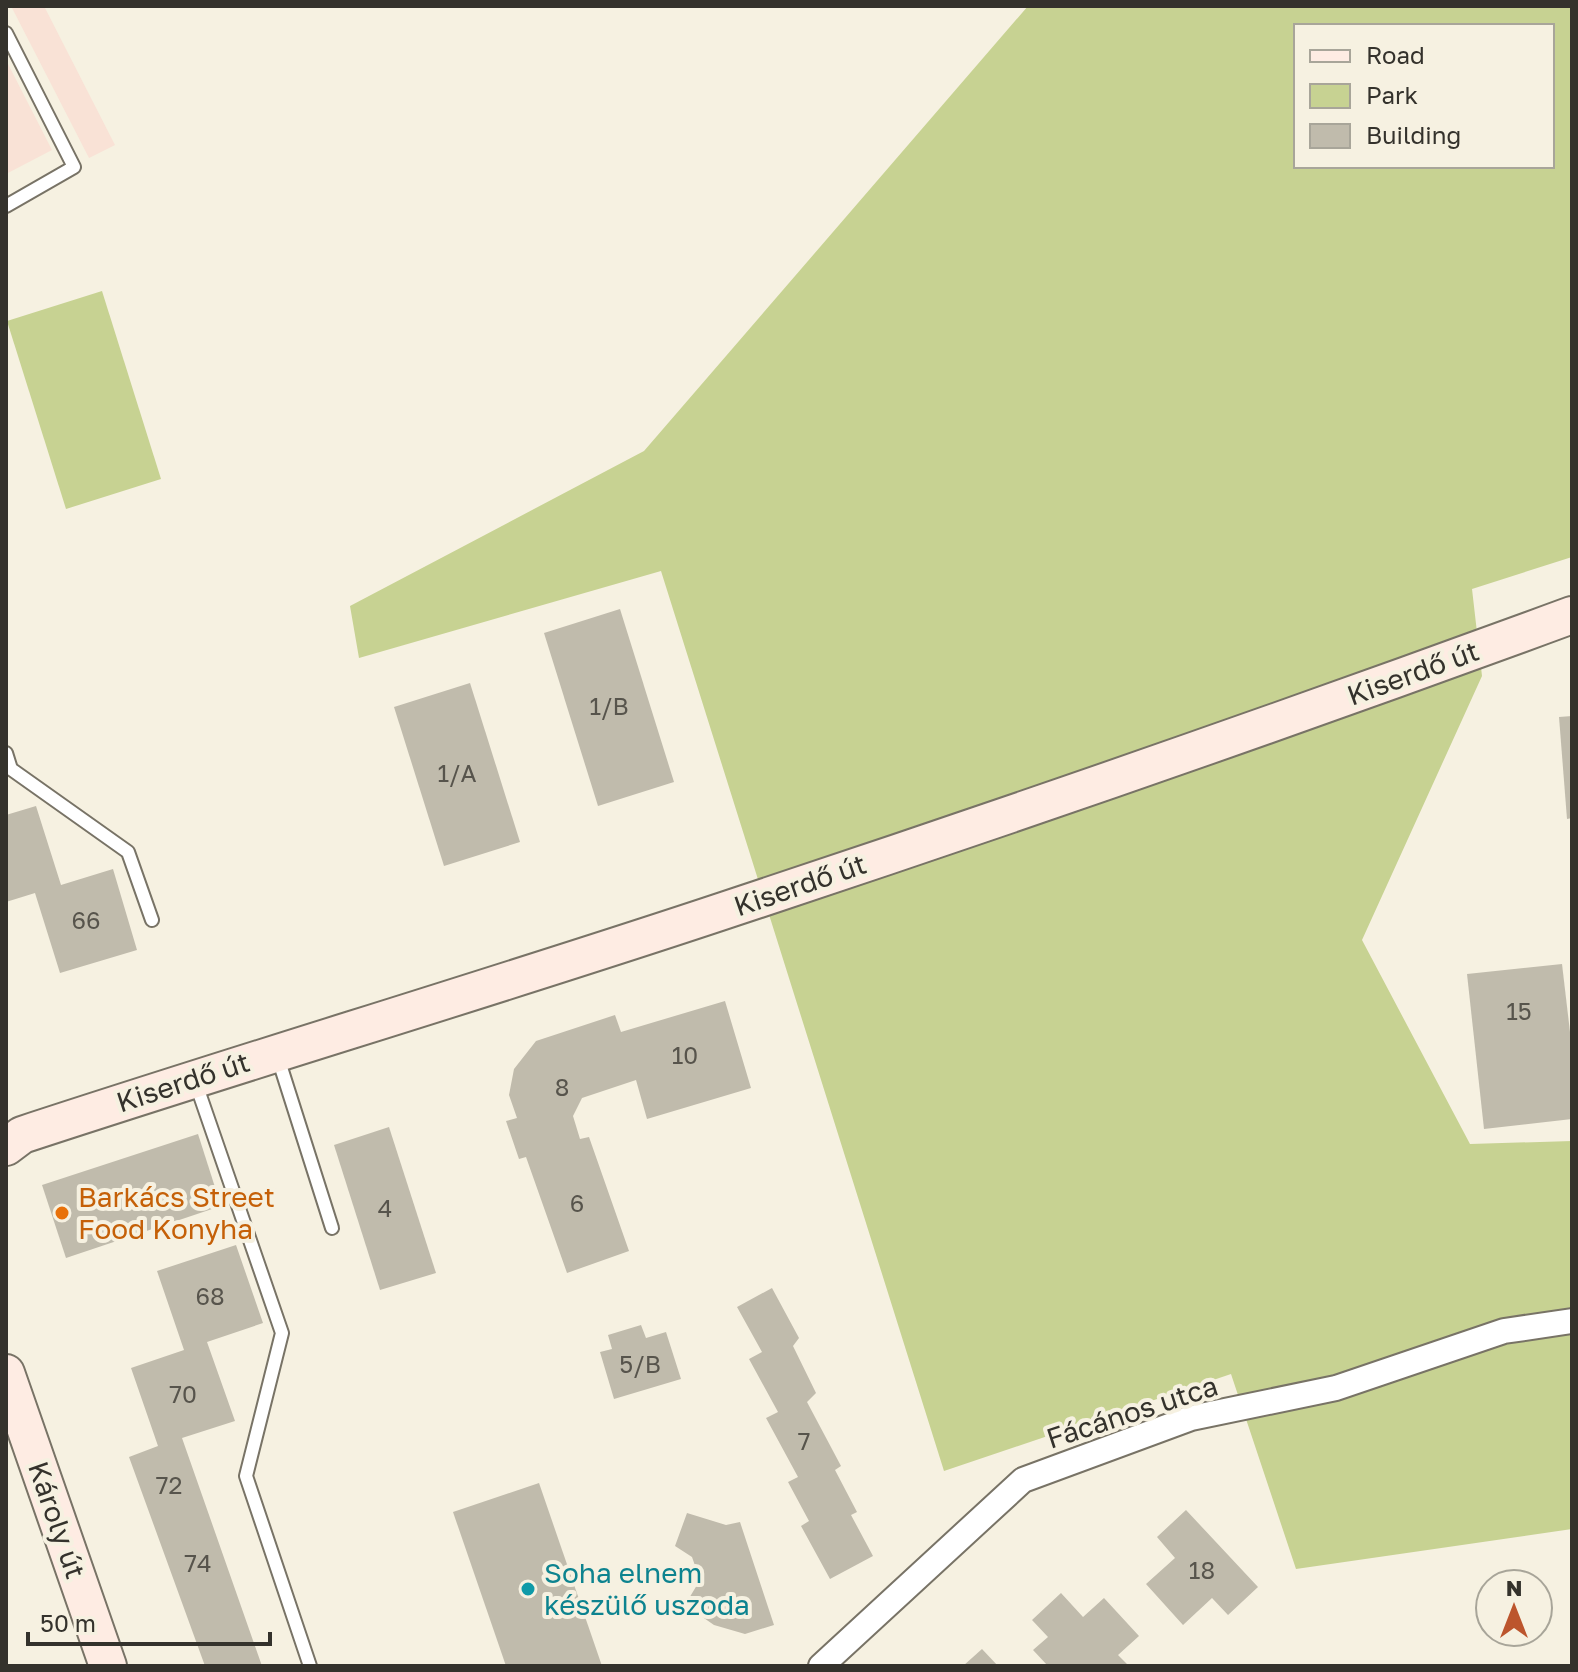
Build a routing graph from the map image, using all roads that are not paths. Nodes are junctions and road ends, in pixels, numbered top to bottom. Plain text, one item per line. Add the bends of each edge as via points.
1 (6, 33) edge
2 (6, 206) edge
3 (1572, 615) edge
4 (6, 753) edge
5 (152, 920) dead end
6 (275, 1051) junction
7 (194, 1078) junction
8 (11, 1139) edge
9 (332, 1228) dead end
10 (1572, 1321) edge
11 (6, 1373) edge
12 (108, 1666) edge
13 (310, 1666) edge
14 (821, 1666) edge

1 - 2 lane via 74,167
3 - 6 street, Kiserdő út via 739,906
4 - 5 lane via 11,769 128,852
6 - 7 street, Kiserdő út
6 - 9 lane
7 - 8 street, Kiserdő út
7 - 13 lane via 282,1333 246,1476
10 - 14 street, Fácános utca via 1504,1331 1336,1388 1191,1418 1023,1480
11 - 12 street, Károly út

